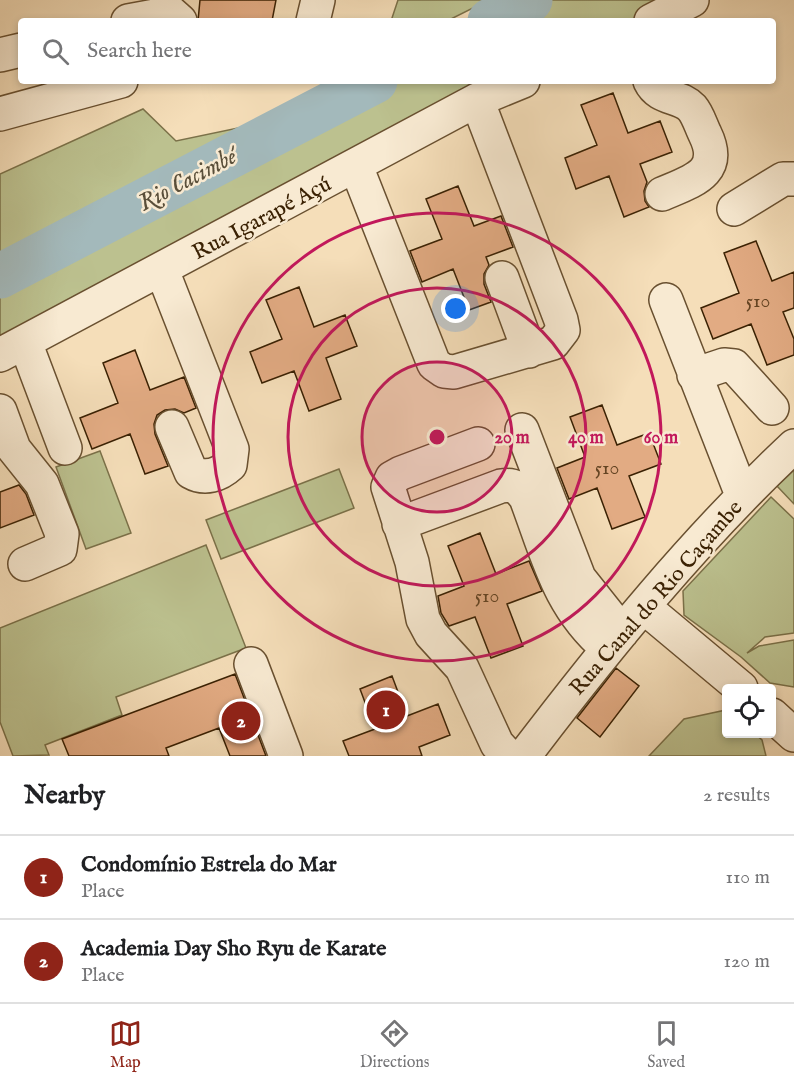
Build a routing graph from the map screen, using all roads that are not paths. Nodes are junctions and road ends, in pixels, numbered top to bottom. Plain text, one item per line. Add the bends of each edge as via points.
1 (318, 0) edge
2 (692, 0) edge
3 (141, 18) edge
4 (177, 18) edge
5 (314, 18) edge
6 (657, 18) edge
7 (18, 51) edge
8 (0, 55) edge
9 (110, 84) edge
10 (516, 84) edge
11 (652, 84) edge
12 (477, 100) junction
13 (0, 114) edge
14 (356, 166) junction
15 (794, 179) edge
16 (662, 194) dead end
17 (734, 208) dead end
18 (162, 270) junction
19 (502, 278) dead end
20 (666, 300) dead end
21 (12, 349) edge
22 (529, 351) junction
23 (694, 375) junction
24 (772, 408) dead end
25 (0, 411) edge
26 (172, 427) dead end
27 (522, 430) dead end
28 (478, 444) dead end
29 (794, 446) edge
30 (66, 448) dead end
31 (742, 495) junction
32 (399, 524) junction
33 (25, 564) dead end
34 (644, 607) junction
35 (614, 640) junction
36 (251, 664) dead end
37 (736, 684) edge
38 (776, 719) edge
39 (794, 735) edge
40 (286, 756) edge
41 (508, 756) edge
42 (524, 756) edge

1 - 5 street
2 - 6 street
3 - 4 street via 162,13
7 - 8 street
9 - 13 street
10 - 12 street, Rua Igarapé Açú
11 - 16 street via 660,93 692,109 711,146 711,161 705,171 693,181
12 - 14 street, Rua Igarapé Açú
12 - 22 street via 561,320 560,338
14 - 18 street, Rua Igarapé Açú
14 - 22 street via 434,364 454,372
15 - 17 street via 783,179
18 - 21 street, Rua Igarapé Açú
18 - 26 street via 232,449 230,465 215,475 198,476 191,472
19 - 22 street
20 - 23 street
21 - 30 street
23 - 24 street via 723,365 734,366
23 - 31 street
25 - 33 street via 14,449 42,484 64,540 60,549
27 - 35 street via 579,578
28 - 32 street via 392,478 388,487
29 - 31 street, Rua Canal do Rio Caçambe
31 - 34 street, Rua Canal do Rio Caçambe
32 - 35 street via 510,484 526,498 567,604 594,637
32 - 41 street via 412,562 423,619 431,634 462,668 497,744
34 - 35 street, Rua Canal do Rio Caçambe
34 - 37 street
35 - 42 street, Rua Canal do Rio Caçambe
36 - 40 street
38 - 39 street

